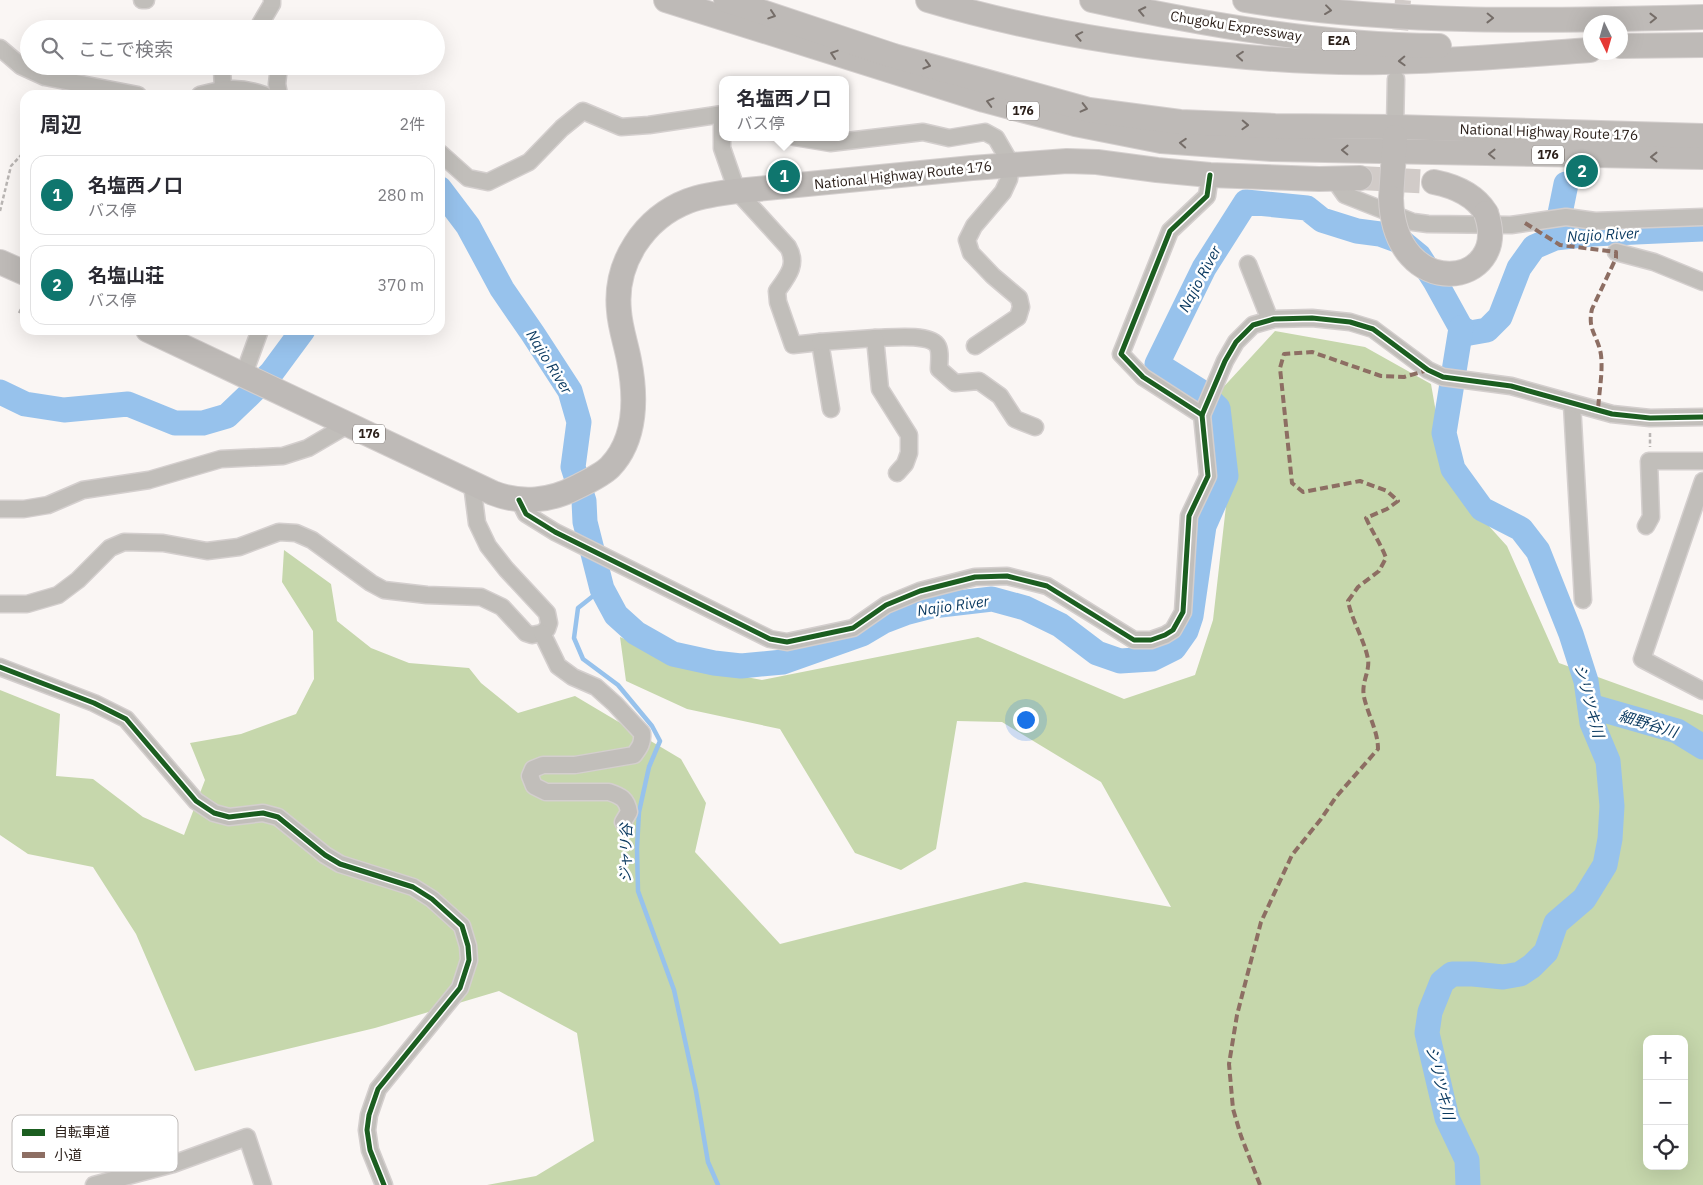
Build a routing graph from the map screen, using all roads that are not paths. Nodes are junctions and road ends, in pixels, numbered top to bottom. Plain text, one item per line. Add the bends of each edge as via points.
1 (142, 0) edge
2 (146, 0) edge
3 (272, 0) edge
4 (666, 0) edge
5 (726, 0) edge
6 (928, 0) edge
7 (1092, 0) edge
8 (1249, 1) edge
9 (1703, 17) edge
10 (264, 20) edge
11 (1703, 45) edge
12 (1628, 47) edge
13 (0, 48) edge
14 (1583, 48) edge
15 (1583, 48) edge
16 (20, 65) edge
17 (41, 75) edge
18 (223, 75) edge
19 (278, 75) edge
20 (1396, 79) dead end
21 (223, 88) junction
22 (96, 90) edge
23 (216, 90) edge
24 (251, 90) edge
25 (278, 90) edge
26 (719, 115) edge
27 (1395, 127) junction
28 (1703, 136) edge
29 (722, 141) edge
30 (815, 141) edge
31 (1394, 151) junction
32 (445, 157) edge
33 (1703, 157) edge
34 (1011, 164) junction
35 (1210, 175) junction
36 (1333, 178) junction
37 (1360, 178) tunnel mouth
38 (1434, 182) tunnel mouth
39 (737, 191) junction
40 (1703, 217) edge
41 (1616, 252) dead end
42 (0, 262) edge
43 (1248, 264) dead end
44 (20, 271) edge
45 (1703, 282) edge
46 (1270, 320) junction
47 (159, 335) edge
48 (259, 335) edge
49 (875, 338) junction
50 (820, 342) junction
51 (975, 346) dead end
52 (252, 378) junction
53 (1572, 404) junction
54 (831, 409) dead end
55 (1202, 415) junction
56 (1703, 416) edge
57 (349, 424) junction
58 (1035, 427) dead end
59 (1703, 461) edge
60 (897, 473) dead end
61 (1703, 481) edge
62 (472, 484) junction
63 (519, 500) junction
64 (0, 509) edge
65 (1646, 526) dead end
66 (1583, 600) dead end
67 (0, 604) edge
68 (542, 633) junction
69 (0, 667) edge
70 (1703, 690) edge
71 (623, 822) dead end
72 (178, 1162) edge
73 (143, 1172) edge
74 (380, 1184) edge
75 (94, 1185) edge
76 (263, 1185) edge

1 - 2 street
3 - 10 street
31 -> 4 highway, National Highway Route 176 / 176 via 1272,149 1161,141 1075,124 974,98
5 -> 27 highway, National Highway Route 176 / 176 via 894,56 1089,110 1180,122
14 -> 6 highway via 1382,62 1256,58 1108,42 1025,26
15 -> 7 highway, Chugoku Expressway / E2A via 1342,41 1248,30
8 -> 9 highway, Chugoku Expressway / E2A via 1349,13 1436,17
11 - 12 highway
13 - 16 street
17 - 22 street
18 - 21 street
19 - 25 street
20 - 27 street
21 - 23 street
21 - 24 street
26 - 32 street via 621,127 583,111 529,162 488,182 468,178
27 - 28 highway, National Highway Route 176 / 176
27 - 31 highway
29 - 39 street
30 - 34 street via 830,144 923,132 949,138 985,132 996,138
33 -> 31 highway, National Highway Route 176 / 176
31 - 38 highway, bridge via 1391,198 1394,223 1406,250 1430,270 1447,275 1462,272 1473,266 1485,252 1491,236 1486,213 1466,194
34 - 35 highway, National Highway Route 176 / 176 via 1097,162
34 - 39 highway, National Highway Route 176 / 176
34 - 51 street via 1009,179 1002,192 974,226 967,240 971,253 1019,298 1021,307 1018,317
35 - 36 highway, National Highway Route 176 / 176
35 - 55 street via 1208,196 1170,231 1121,354 1143,376
36 - 37 highway, National Highway Route 176 / 176
36 - 40 street via 1345,195 1412,222 1428,224 1511,225 1566,217 1595,221
39 - 50 street via 792,254 788,276 777,291 793,345
39 - 63 highway, National Highway Route 176 / 176 via 701,197 663,214 629,253 620,280 618,300 634,392 625,446 609,468 573,489 548,498
41 - 45 street via 1654,262
42 - 44 highway
43 - 46 street
46 - 53 street via 1312,318 1350,322 1373,329 1428,370 1443,377 1511,386
46 - 55 street via 1253,324 1236,342
47 - 52 highway, National Highway Route 176 / 176
48 - 52 street
49 - 50 street
49 - 58 street via 925,338 936,344 939,369 955,383 980,381 1000,396 1015,419
49 - 60 street via 880,389 909,435 910,453
50 - 54 street
52 - 57 highway, National Highway Route 176 / 176
53 - 56 street via 1650,418
53 - 66 street
55 - 63 street via 1208,476 1189,516 1183,612 1173,630 1151,640 1134,640 1047,586 1007,576 975,577 920,591 886,606 853,628 787,642 770,639 556,532 526,514
57 - 62 highway, National Highway Route 176 / 176
57 - 64 street via 308,448 283,456 221,459 149,480 83,490 48,505
59 - 65 street via 1649,461 1650,517
61 - 70 street via 1642,659
62 - 63 highway, National Highway Route 176 / 176
62 - 68 street via 477,523 488,546 547,613 549,623
67 - 68 street via 27,604 58,595 110,548 124,542 206,550 239,548 286,532 312,540 384,590 481,597 502,606 526,633
68 - 71 street via 558,666 596,687 642,733 643,739 634,755 575,765 543,765 533,769 530,776 534,786 546,792 610,792 627,803 629,812
69 - 74 street via 94,703 126,719 196,801 214,813 229,818 263,813 278,817 340,864 413,887 462,926 469,960 460,988 378,1089 368,1115 370,1150
72 - 76 street via 247,1137
73 - 75 street

